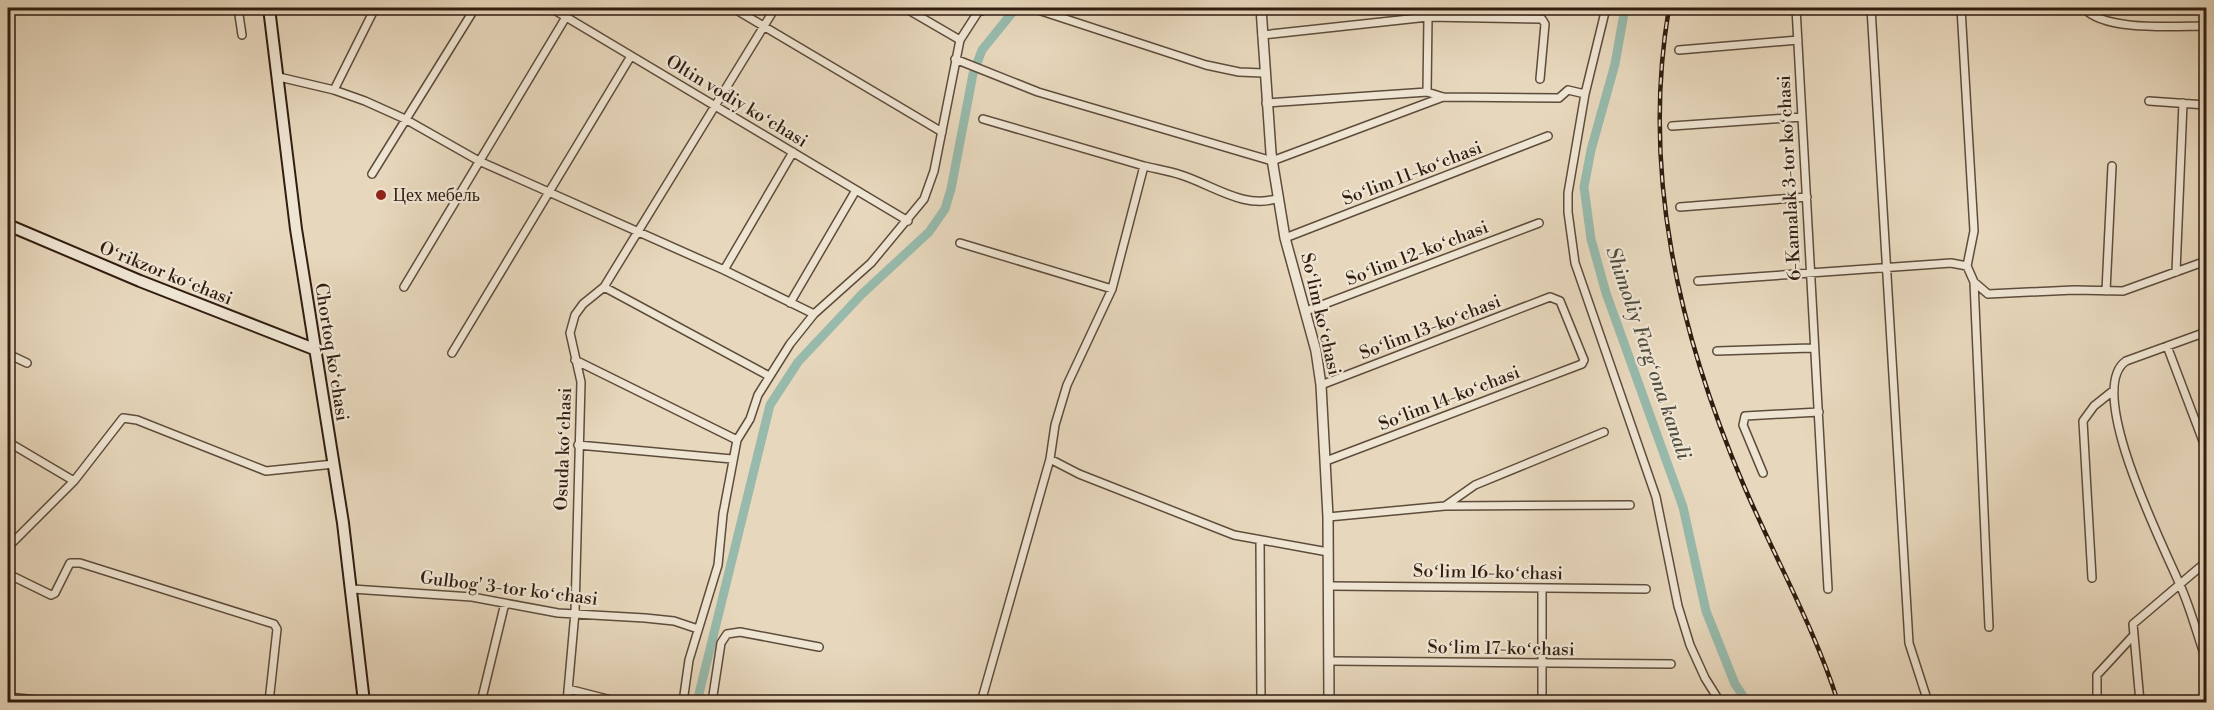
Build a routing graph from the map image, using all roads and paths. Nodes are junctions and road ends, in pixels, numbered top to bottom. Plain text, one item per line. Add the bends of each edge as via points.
1 (238, 8) edge
2 (269, 8) edge
3 (375, 8) edge
4 (475, 8) edge
5 (550, 8) edge
6 (734, 8) edge
7 (775, 8) edge
8 (905, 8) edge
9 (993, 8) edge
10 (1261, 8) edge
11 (1606, 8) edge
12 (1796, 8) edge
13 (1871, 8) edge
14 (1961, 8) edge
15 (2084, 8) edge
16 (1035, 9) dead end
17 (566, 17) junction
18 (1428, 17) junction
19 (764, 26) junction
20 (2206, 26) edge
21 (1262, 34) junction
22 (242, 35) dead end
23 (960, 40) junction
24 (1798, 40) junction
25 (1679, 50) dead end
26 (632, 56) junction
27 (958, 60) junction
28 (1263, 73) junction
29 (279, 77) junction
30 (1539, 79) dead end
31 (334, 90) junction
32 (1427, 92) junction
33 (1585, 94) junction
34 (1443, 97) junction
35 (2149, 101) dead end
36 (2183, 103) junction
37 (1266, 104) junction
38 (2206, 105) edge
39 (715, 106) junction
40 (1802, 117) junction
41 (405, 119) junction
42 (983, 119) dead end
43 (1672, 126) dead end
44 (942, 132) junction
45 (1548, 136) dead end
46 (793, 152) junction
47 (479, 161) junction
48 (1272, 161) junction
49 (1144, 166) junction
50 (2112, 166) dead end
51 (372, 174) dead end
52 (856, 190) junction
53 (548, 192) junction
54 (1807, 197) junction
55 (1279, 198) junction
56 (1680, 207) dead end
57 (908, 221) junction
58 (1539, 223) dead end
59 (8, 225) edge
60 (637, 232) junction
61 (1286, 238) junction
62 (960, 243) dead end
63 (2206, 261) edge
64 (1967, 266) junction
65 (1886, 269) junction
66 (724, 270) junction
67 (2176, 272) junction
68 (1809, 273) junction
69 (1698, 281) dead end
70 (1974, 282) junction
71 (604, 287) junction
72 (404, 288) dead end
73 (1112, 289) junction
74 (2106, 291) junction
75 (1550, 297) joint
76 (790, 303) junction
77 (1306, 312) junction
78 (814, 314) junction
79 (2206, 332) edge
80 (2167, 346) junction
81 (1812, 348) junction
82 (314, 349) junction
83 (1717, 351) dead end
84 (453, 353) dead end
85 (8, 354) edge
86 (575, 360) junction
87 (27, 363) dead end
88 (770, 376) junction
89 (1321, 385) junction
90 (2114, 390) junction
91 (1819, 412) junction
92 (1604, 432) dead end
93 (737, 440) junction
94 (8, 442) edge
95 (578, 445) junction
96 (2206, 449) edge
97 (732, 459) junction
98 (1050, 459) junction
99 (1326, 461) junction
100 (334, 465) junction
101 (1763, 473) dead end
102 (74, 481) junction
103 (1630, 505) dead end
104 (1445, 506) junction
105 (1328, 517) junction
106 (1260, 540) junction
107 (8, 547) edge
108 (1328, 552) junction
109 (2206, 562) edge
110 (8, 574) edge
111 (2092, 578) dead end
112 (1330, 586) junction
113 (2181, 586) junction
114 (1542, 588) junction
115 (352, 589) junction
116 (1646, 589) dead end
117 (1828, 589) dead end
118 (505, 603) junction
119 (575, 612) junction
120 (1989, 627) dead end
121 (698, 629) junction
122 (2133, 636) junction
123 (819, 647) dead end
124 (2206, 659) edge
125 (1331, 661) junction
126 (1542, 663) junction
127 (1671, 664) dead end
128 (568, 689) junction
129 (8, 698) edge
130 (56, 702) edge
131 (269, 702) edge
132 (364, 702) edge
133 (481, 702) edge
134 (567, 702) edge
135 (619, 702) edge
136 (682, 702) edge
137 (712, 702) edge
138 (981, 702) edge
139 (1261, 702) edge
140 (1329, 702) edge
141 (1542, 702) edge
142 (1720, 702) edge
143 (1928, 702) edge
144 (2097, 702) edge
145 (2140, 702) edge

1 - 22 street
2 - 29 main road, Chortoq koʻchasi
3 - 31 street
4 - 41 street
5 - 17 street, Oltin vodiy koʻchasi
6 - 19 street
7 - 19 street, Osuda koʻchasi
8 - 23 street
9 - 23 street via 978,12
10 - 21 street, Soʻlim koʻchasi
11 - 33 street
12 - 24 street, 6-Kamalak 3-tor koʻchasi
13 - 65 street
14 - 64 street via 1974,231
15 - 20 street via 2100,20
16 - 28 street via 1206,65
17 - 26 street, Oltin vodiy koʻchasi
17 - 47 street
18 - 21 street
18 - 30 street via 1542,19 1545,24
18 - 32 street
19 - 39 street, Osuda koʻchasi
19 - 44 street
21 - 28 street, Soʻlim koʻchasi
23 - 27 street
24 - 25 street
24 - 40 street, 6-Kamalak 3-tor koʻchasi
26 - 39 street, Oltin vodiy koʻchasi
26 - 53 street
27 - 44 street
27 - 48 street via 1038,92
28 - 37 street, Soʻlim koʻchasi
29 - 31 street
29 - 82 main road, Chortoq koʻchasi
31 - 41 street
32 - 34 street
32 - 37 street
33 - 34 street via 1568,90 1559,98
33 - 142 street via 1568,193 1575,263 1656,497 1690,645
34 - 48 street
35 - 36 street
36 - 38 street
36 - 67 street
37 - 48 street, Soʻlim koʻchasi
39 - 46 street, Oltin vodiy koʻchasi
39 - 60 street, Osuda koʻchasi
40 - 43 street
40 - 54 street, 6-Kamalak 3-tor koʻchasi
41 - 47 street
41 - 51 street
42 - 49 street
44 - 57 street via 929,188
45 - 61 street, Soʻlim 11-koʻchasi
46 - 52 street, Oltin vodiy koʻchasi
46 - 66 street
47 - 53 street
47 - 72 street
48 - 55 street, Soʻlim koʻchasi
49 - 55 street via 1181,175 1228,195 1265,203
49 - 73 street
50 - 74 street
52 - 57 street, Oltin vodiy koʻchasi
52 - 76 street
53 - 60 street
53 - 84 street
54 - 56 street
54 - 68 street, 6-Kamalak 3-tor koʻchasi
55 - 61 street, Soʻlim koʻchasi
57 - 78 street via 871,263
58 - 77 street, Soʻlim 12-koʻchasi
59 - 82 main road, Oʻrikzor koʻchasi
60 - 66 street
60 - 71 street, Osuda koʻchasi
61 - 77 street, Soʻlim koʻchasi
62 - 73 street
63 - 67 street
64 - 65 street via 1951,263
64 - 70 street
65 - 68 street
65 - 143 street via 1909,643
66 - 76 street
67 - 74 street via 2123,291
68 - 69 street
68 - 81 street, 6-Kamalak 3-tor koʻchasi
70 - 74 street via 1988,294
70 - 120 street
71 - 86 street, Osuda koʻchasi via 583,304 572,324 569,340
71 - 88 street
73 - 98 street via 1067,385
75 - 89 street, Soʻlim 13-koʻchasi
75 - 99 street, Soʻlim 14-koʻchasi via 1560,301 1584,360 1582,364
76 - 78 street
77 - 89 street, Soʻlim koʻchasi
78 - 88 street
79 - 80 street
80 - 90 street via 2121,364
80 - 96 street
81 - 83 street
81 - 91 street, 6-Kamalak 3-tor koʻchasi
82 - 100 main road, Chortoq koʻchasi
85 - 87 street
86 - 93 street
86 - 95 street, Osuda koʻchasi via 581,382
88 - 93 street
89 - 99 street, Soʻlim koʻchasi
90 - 111 street via 2094,405 2083,421
90 - 113 street via 2120,435
91 - 101 street via 1745,416 1743,425
91 - 117 street, 6-Kamalak 3-tor koʻchasi
92 - 104 street via 1475,486
93 - 97 street
94 - 102 street
95 - 97 street
95 - 119 street, Osuda koʻchasi
97 - 121 street via 718,565
98 - 106 street via 1234,536
98 - 138 street
99 - 105 street, Soʻlim koʻchasi
100 - 102 street via 266,471 126,417
100 - 115 main road, Chortoq koʻchasi
102 - 107 street
103 - 104 street
104 - 105 street
105 - 108 street, Soʻlim koʻchasi
106 - 108 street
106 - 139 street
108 - 112 street, Soʻlim koʻchasi
109 - 113 street
110 - 131 street via 51,596 70,563 80,563 274,624 277,628
112 - 114 street, Soʻlim 16-koʻchasi
112 - 125 street, Soʻlim koʻchasi
113 - 122 street via 2134,622
113 - 124 street
114 - 116 street, Soʻlim 16-koʻchasi
114 - 126 street
115 - 118 street, Gulbog' 3-tor koʻchasi
115 - 132 main road, Chortoq koʻchasi
118 - 119 street, Gulbog' 3-tor koʻchasi via 558,613
118 - 133 street
119 - 121 street, Gulbog' 3-tor koʻchasi via 674,621
119 - 128 street, Osuda koʻchasi
121 - 136 street
122 - 144 street via 2097,675
122 - 145 street
123 - 137 street via 740,632 727,634 721,643
125 - 126 street, Soʻlim 17-koʻchasi
125 - 140 street, Soʻlim koʻchasi
126 - 127 street, Soʻlim 17-koʻchasi
126 - 141 street
128 - 134 street, Osuda koʻchasi
128 - 135 street
129 - 130 street

